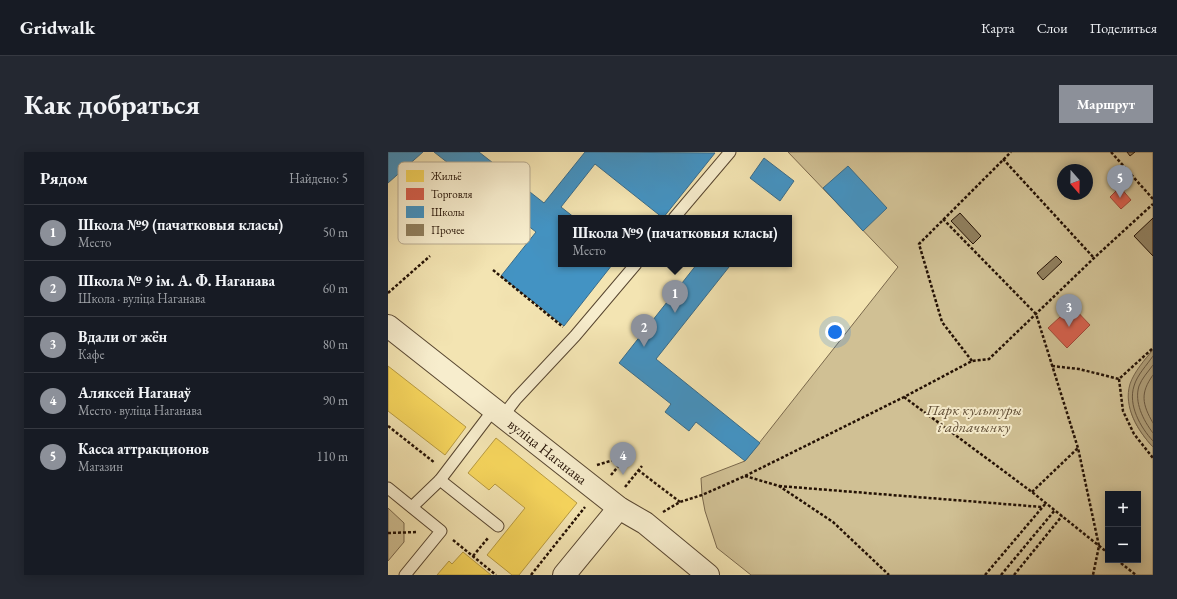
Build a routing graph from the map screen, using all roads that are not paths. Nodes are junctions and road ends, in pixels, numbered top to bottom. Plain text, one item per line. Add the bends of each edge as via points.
1 (730, 152) edge
2 (677, 215) edge
3 (633, 267) edge
4 (388, 326) edge
5 (498, 412) junction
6 (443, 476) junction
7 (388, 488) edge
8 (620, 500) junction
9 (412, 507) junction
10 (498, 526) road end
11 (405, 575) edge
12 (564, 575) edge
13 (708, 575) edge

1 - 2 lane
3 - 5 lane via 575,336 516,399
4 - 5 street, вуліца Наганава
5 - 6 lane
5 - 8 street, вуліца Наганава
6 - 9 lane
6 - 10 lane
7 - 9 lane
8 - 12 street
8 - 13 street, вуліца Наганава
9 - 11 lane via 441,531

